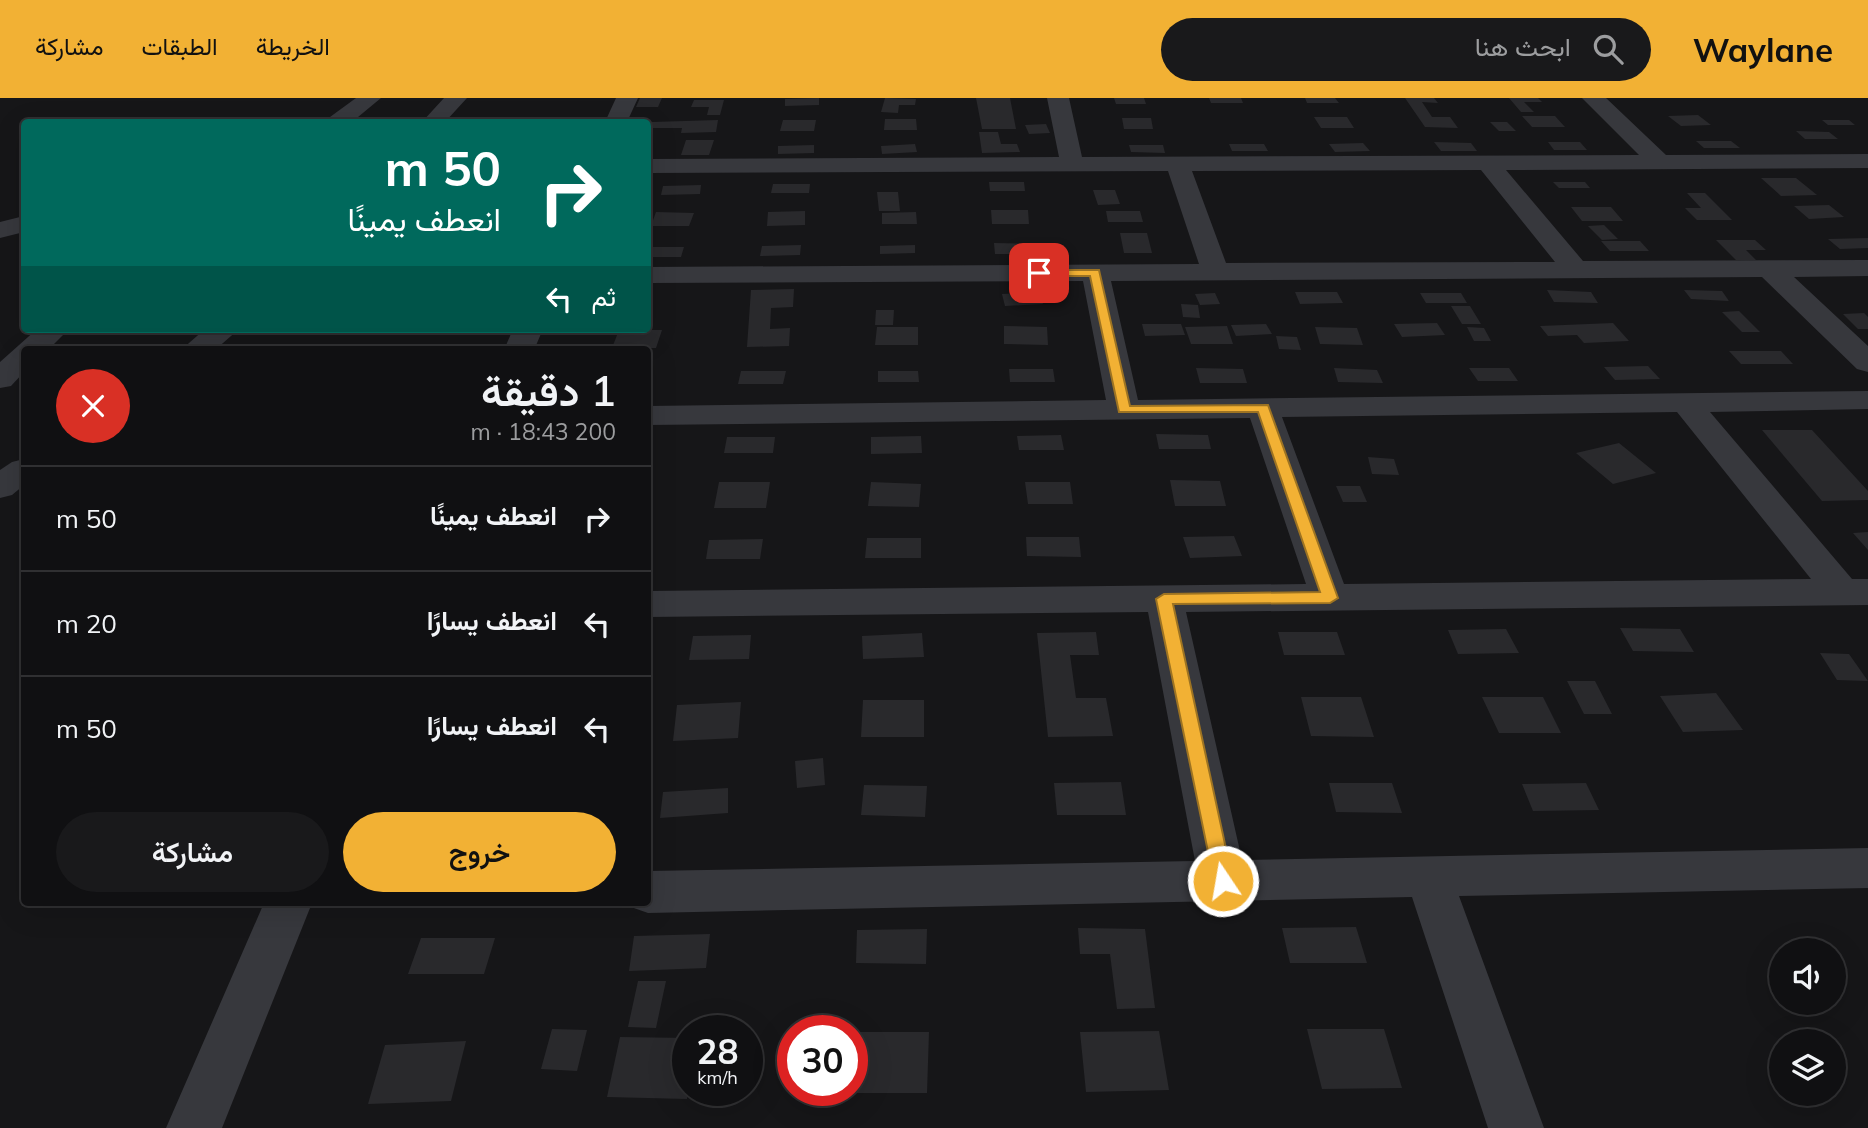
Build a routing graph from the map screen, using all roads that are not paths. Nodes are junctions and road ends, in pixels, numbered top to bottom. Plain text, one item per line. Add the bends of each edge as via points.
1 (370, 98) edge
2 (456, 98) edge
3 (627, 98) edge
4 (1058, 98) edge
5 (1593, 98) edge
6 (342, 119) edge
7 (436, 119) edge
8 (617, 119) edge
9 (1868, 161) edge
10 (1660, 162) junction
11 (1177, 163) junction
12 (1488, 163) junction
13 (1072, 164) junction
14 (651, 166) edge
15 (21, 225) edge
16 (0, 230) edge
17 (1868, 268) edge
18 (1770, 269) junction
19 (1576, 270) junction
20 (1095, 272) junction
21 (1216, 272) junction
22 (651, 275) edge
23 (50, 333) edge
24 (218, 333) edge
25 (35, 346) edge
26 (201, 346) edge
27 (21, 359) edge
28 (1868, 363) edge
29 (0, 379) edge
30 (1868, 400) edge
31 (1686, 403) junction
32 (1263, 408) junction
33 (1124, 410) junction
34 (651, 416) edge
35 (21, 471) edge
36 (0, 487) edge
37 (1855, 592) edge
38 (1330, 598) junction
39 (1164, 599) junction
40 (651, 604) edge
41 (1868, 868) edge
42 (1428, 876) junction
43 (1223, 881) junction
44 (651, 892) edge
45 (287, 906) edge
46 (194, 1128) edge
47 (1516, 1128) edge

1 - 6 street
2 - 7 street
3 - 8 street
4 - 13 street
5 - 10 street
9 - 10 street
10 - 12 street
11 - 12 street
11 - 13 street
11 - 21 street
12 - 19 street
13 - 14 street
15 - 16 street
17 - 18 street
18 - 19 street
18 - 28 street
19 - 21 street
20 - 21 street
20 - 22 street
20 - 33 street
23 - 25 street
24 - 26 street
27 - 29 street
30 - 31 street
31 - 32 street
31 - 37 street
32 - 33 street
32 - 38 street
33 - 34 street
35 - 36 street
37 - 38 street
38 - 39 street
39 - 40 street
39 - 43 street
41 - 42 street
42 - 43 street
42 - 47 street
43 - 44 street
45 - 46 street

